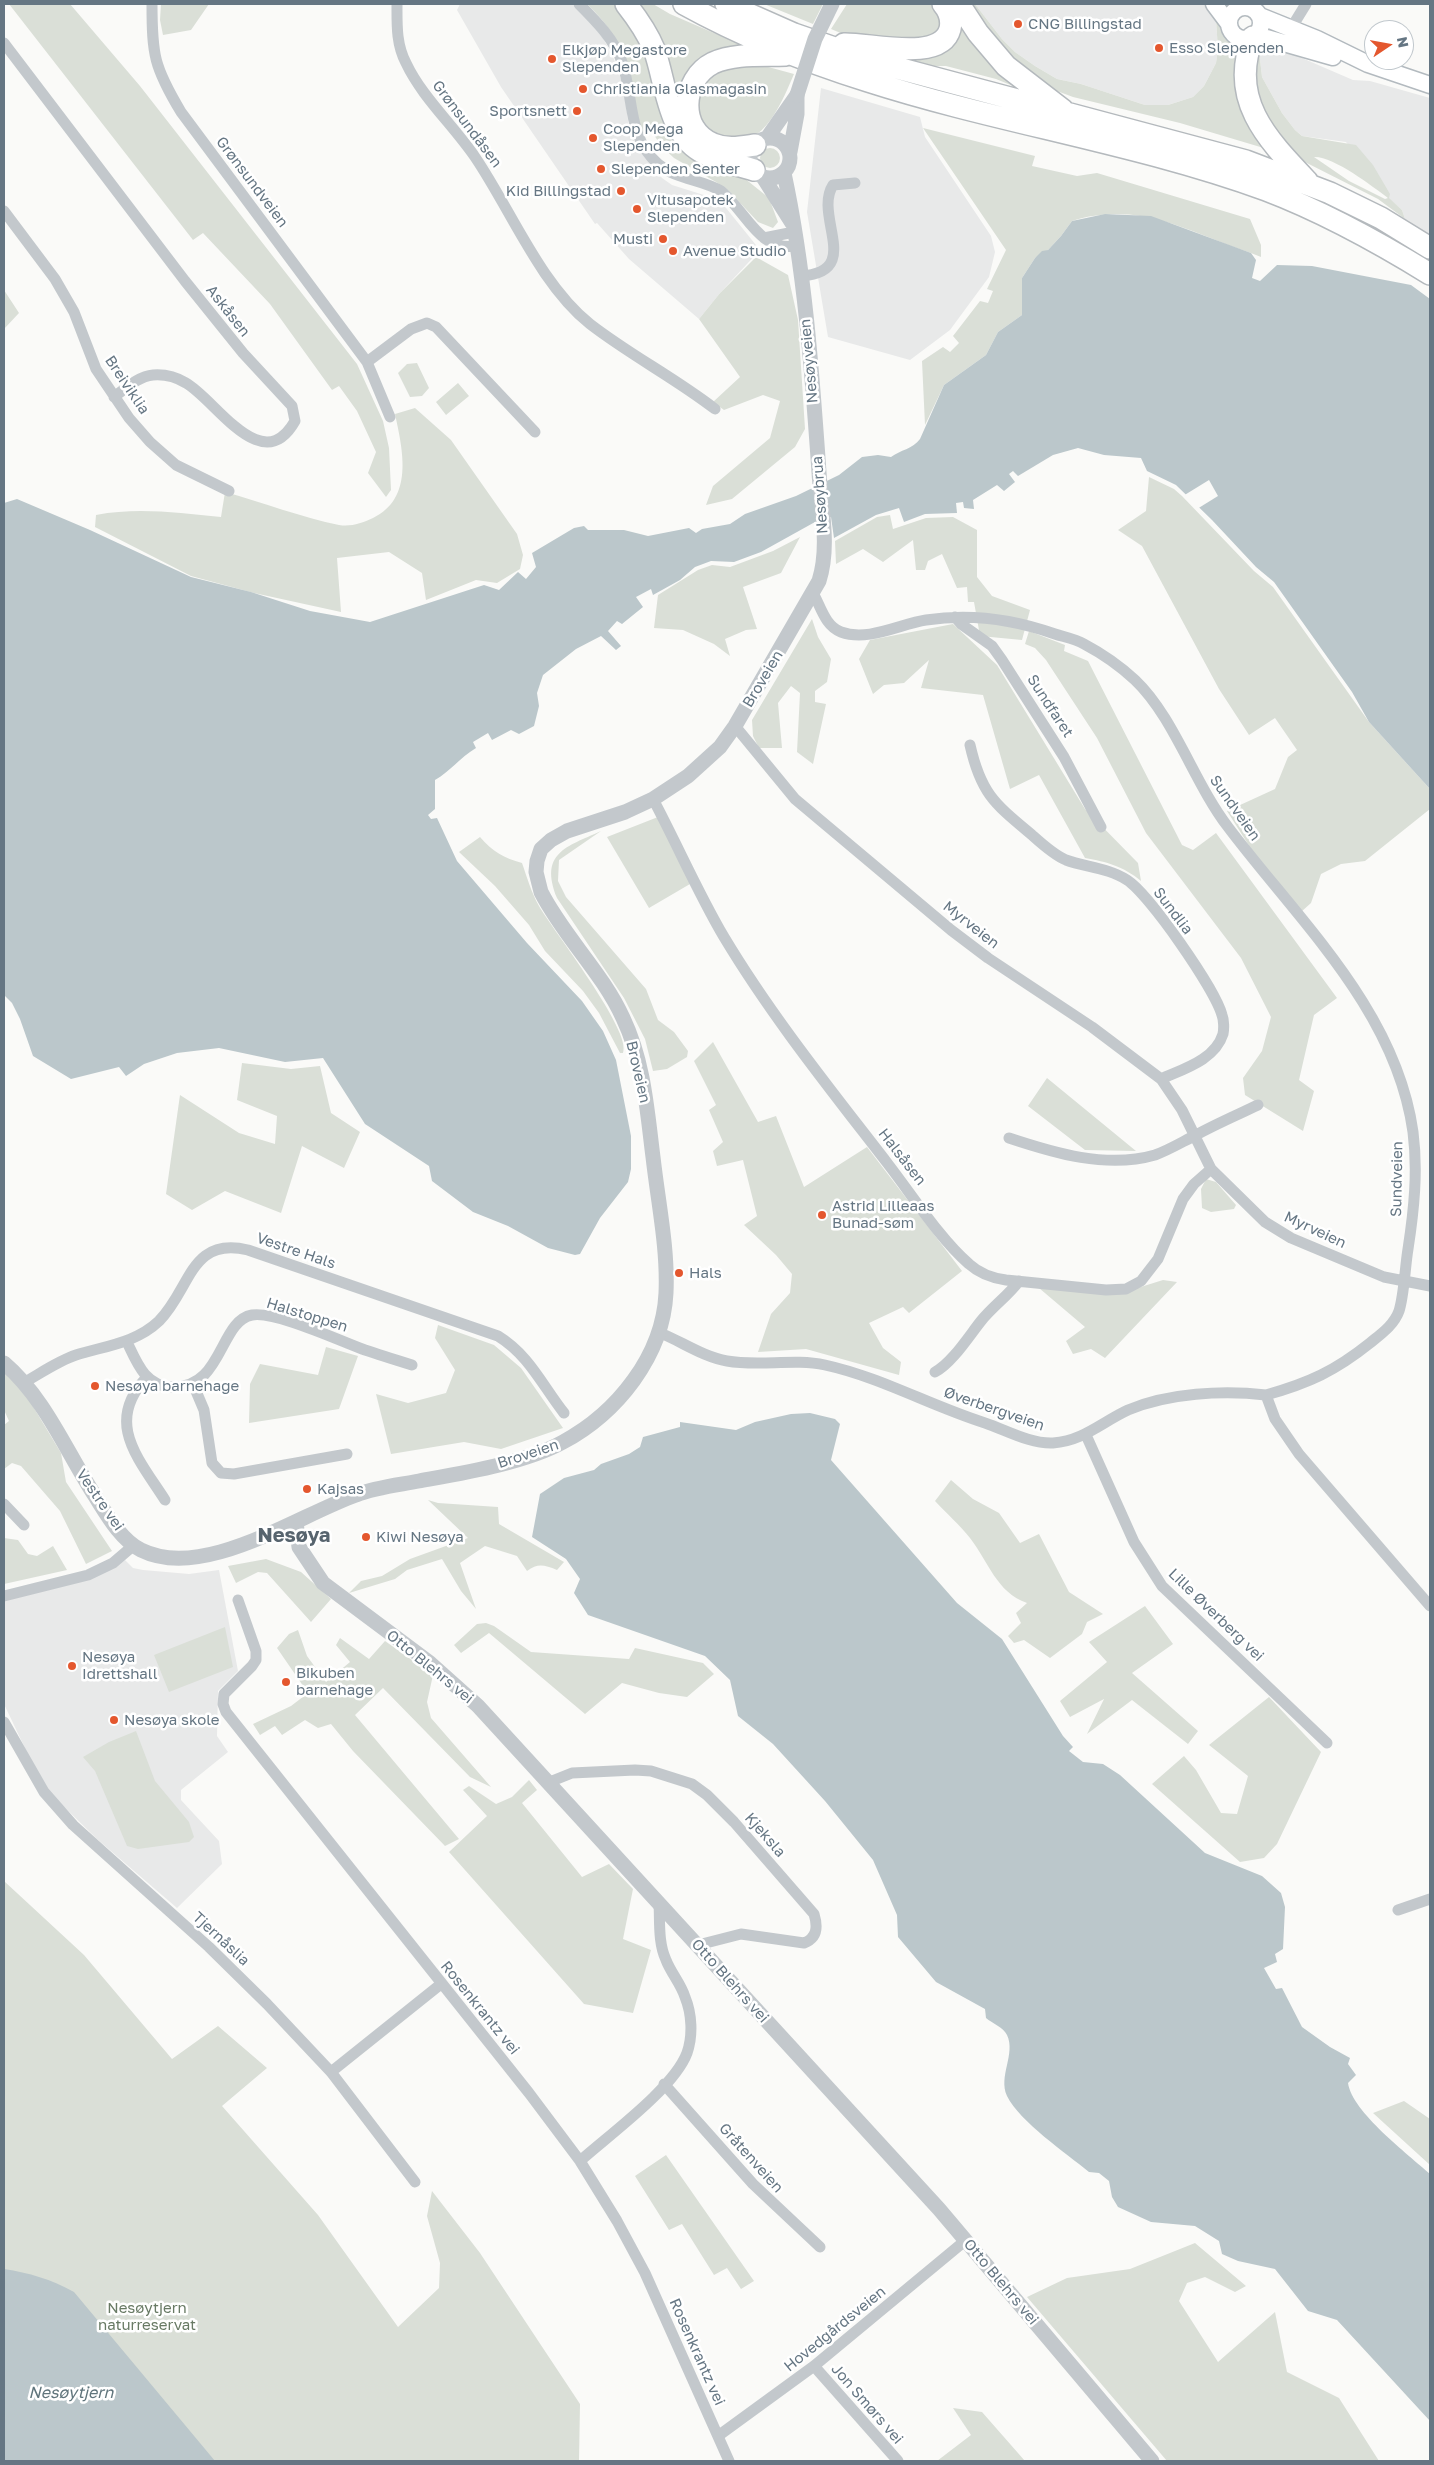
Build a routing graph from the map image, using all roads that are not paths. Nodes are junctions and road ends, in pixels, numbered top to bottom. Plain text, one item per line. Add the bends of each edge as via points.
1 (152, 4) edge
2 (396, 4) edge
3 (579, 4) edge
4 (626, 4) edge
5 (684, 4) edge
6 (726, 4) edge
7 (832, 4) edge
8 (943, 4) edge
9 (959, 4) edge
10 (1214, 4) edge
11 (1306, 4) edge
12 (1249, 9) edge
13 (1229, 24) junction
14 (1290, 30) junction
15 (1254, 36) junction
16 (4, 44) edge
17 (826, 45) junction
18 (794, 55) junction
19 (1430, 85) edge
20 (1430, 90) edge
21 (797, 95) junction
22 (1067, 113) junction
23 (766, 136) junction
24 (790, 152) junction
25 (784, 173) junction
26 (758, 174) junction
27 (854, 183) dead end
28 (1310, 185) junction
29 (4, 211) edge
30 (795, 233) junction
31 (1423, 243) edge
32 (1430, 274) edge
33 (801, 276) junction
34 (367, 362) junction
35 (114, 397) junction
36 (715, 409) dead end
37 (390, 417) dead end
38 (535, 432) dead end
39 (817, 447) joint
40 (229, 491) dead end
41 (824, 542) joint
42 (813, 593) junction
43 (955, 617) junction
44 (735, 726) junction
45 (970, 745) dead end
46 (653, 799) junction
47 (1101, 827) dead end
48 (1161, 1080) junction
49 (1258, 1105) dead end
50 (1195, 1135) junction
51 (1009, 1138) dead end
52 (1211, 1169) junction
53 (1019, 1281) junction
54 (1402, 1282) junction
55 (1430, 1286) edge
56 (658, 1332) junction
57 (127, 1342) junction
58 (4, 1363) edge
59 (412, 1364) dead end
60 (935, 1372) dead end
61 (147, 1377) junction
62 (25, 1382) junction
63 (193, 1384) junction
64 (1266, 1395) junction
65 (564, 1413) dead end
66 (1086, 1435) junction
67 (347, 1454) dead end
68 (165, 1500) dead end
69 (4, 1504) edge
70 (296, 1522) junction
71 (24, 1525) dead end
72 (280, 1529) junction
73 (134, 1545) junction
74 (299, 1547) junction
75 (4, 1596) edge
76 (238, 1600) dead end
77 (1430, 1606) edge
78 (4, 1722) edge
79 (1327, 1743) dead end
80 (548, 1783) junction
81 (1430, 1900) edge
82 (659, 1904) junction
83 (1398, 1910) dead end
84 (698, 1945) junction
85 (441, 1984) junction
86 (331, 2072) junction
87 (664, 2084) junction
88 (580, 2161) junction
89 (415, 2182) dead end
90 (966, 2240) junction
91 (820, 2247) dead end
92 (814, 2366) junction
93 (718, 2436) junction
94 (729, 2461) edge
95 (898, 2461) edge
96 (1152, 2461) edge

1 - 34 street, Grønsundveien via 156,65 181,112
2 - 36 street, Grønsundåsen via 400,50 414,79 475,157 534,257 571,305 590,324
3 - 30 street via 600,25 617,51 625,74 634,123 647,151 657,163 673,175 721,191 764,238
4 - 26 highway via 648,35 673,115 688,142 708,155
5 - 18 highway
6 - 17 highway
7 - 21 street, bridge via 813,46
8 - 17 highway via 950,17 950,30 944,40 931,48
9 - 22 highway via 1001,60
10 - 13 main road
11 - 14 street
12 - 13 main road via 1241,7 1232,14
12 - 14 main road
12 - 15 main road via 1261,24
13 - 15 main road via 1230,30 1238,37 1248,39
14 - 19 main road via 1368,64
15 - 20 main road via 1304,47
15 - 28 highway via 1246,56 1245,75 1254,114 1270,141
16 - 35 street, Askåsen via 202,303 243,354 292,406 295,422 282,438 260,441 245,435 188,384 162,374 137,381
17 - 22 highway via 919,75
18 - 23 highway via 722,60 705,68 693,82 688,110 693,126 702,137 722,147
18 - 32 highway via 868,81 1124,147 1239,181 1320,213
21 - 23 street
21 - 24 street
22 - 28 highway via 1237,158
23 - 24 street via 778,140
23 - 26 street via 750,154
24 - 25 street via 790,164
25 - 26 street via 774,178
25 - 30 street, Nesøyveien
26 - 30 street, Nesøyveien
27 - 33 street via 833,185 830,191 831,263 823,272
28 - 31 highway
29 - 35 street, Breiviklia via 55,279 74,312 96,369
30 - 33 street, Nesøyveien
33 - 39 street, Nesøyveien
34 - 37 street, Grønsundveien
34 - 38 street via 411,329 427,323 448,339
35 - 40 street, Breiviklia via 150,442 176,465
39 - 41 street, Nesøybrua
41 - 42 street, Broveien via 823,569
42 - 43 street, Sundveien via 824,618 834,628 857,635
42 - 44 street, Broveien
43 - 47 street, Sundfaret via 992,646 1002,660 1064,756
43 - 54 street, Sundveien via 992,618 1036,627 1082,643 1136,681 1169,727 1205,794 1227,826 1349,980 1387,1047 1397,1071 1412,1129 1415,1192
44 - 46 street, Broveien via 725,742 688,776
44 - 48 street, Myrveien via 795,799 942,923 988,958 1092,1027
45 - 48 street, Sundlia via 981,784 997,806 1063,858 1128,880 1154,906 1213,996 1223,1016 1223,1032 1217,1047 1200,1061
46 - 53 street, Halsåsen via 723,935 802,1052 958,1254 991,1278
46 - 56 street, Broveien via 558,835 539,853 536,872 544,898 622,1014 640,1064 665,1254 665,1303
48 - 50 street, Myrveien
49 - 50 street
50 - 51 street via 1156,1154 1120,1160 1057,1152
50 - 52 street, Myrveien
52 - 53 street, Halsåsen via 1183,1199 1158,1259 1141,1281 1126,1288 1106,1290
52 - 54 street, Myrveien via 1248,1208 1291,1238
53 - 60 street via 968,1340
54 - 55 street
54 - 64 street, Sundveien via 1398,1312 1384,1332 1331,1372
56 - 66 street, Øverbergveien via 680,1340 702,1354 725,1361 796,1362 849,1371 1036,1442 1060,1442
56 - 70 street, Broveien via 643,1365 622,1395 591,1424 566,1441 514,1460 369,1490
57 - 61 street
57 - 62 street, Vestre Hals via 74,1356
57 - 65 street, Vestre Hals via 149,1330 171,1308 208,1252 217,1248 238,1248 498,1336 531,1364
58 - 62 street, Vestre vei
59 - 63 street, Halstoppen via 292,1323 252,1315 235,1327 214,1362
61 - 63 street via 166,1386
61 - 68 street via 131,1399 126,1428 134,1451
62 - 73 street, Vestre vei via 100,1504
63 - 67 street via 204,1410 212,1463 221,1473 234,1474
64 - 66 street, Øverbergveien via 1227,1391 1164,1400 1128,1410
64 - 77 street via 1275,1419 1298,1454
66 - 79 street, Lille Øverberg vei via 1134,1542 1162,1586
69 - 71 street
70 - 72 street, Vestre vei
70 - 74 street, Otto Blehrs vei
72 - 73 street, Vestre vei via 216,1553 185,1559 158,1556
72 - 74 street
73 - 75 street via 113,1563 88,1575
74 - 80 street, Otto Blehrs vei via 323,1584 454,1683
76 - 85 street, Rosenkrantz vei via 256,1660 224,1694 226,1712
78 - 86 street, Tjernåslia via 44,1792 73,1824 209,1947
80 - 82 street, Otto Blehrs vei
80 - 84 street, Kjeksla via 572,1773 635,1770 651,1771 692,1784 734,1822 814,1914 817,1922 816,1932 811,1940 804,1943 741,1934
81 - 83 street
82 - 84 street, Otto Blehrs vei
82 - 87 street via 664,1954 686,1998 691,2031 679,2069
84 - 90 street, Otto Blehrs vei
85 - 86 street
85 - 88 street, Rosenkrantz vei
86 - 89 street, Tjernåslia
87 - 88 street
87 - 91 street, Gråtenveien via 753,2184
88 - 93 street, Rosenkrantz vei via 646,2273
90 - 92 street, Hovedgårdsveien
90 - 96 street, Otto Blehrs vei
92 - 93 street, Hovedgårdsveien
92 - 95 street, Jon Smørs vei
93 - 94 street, Rosenkrantz vei

